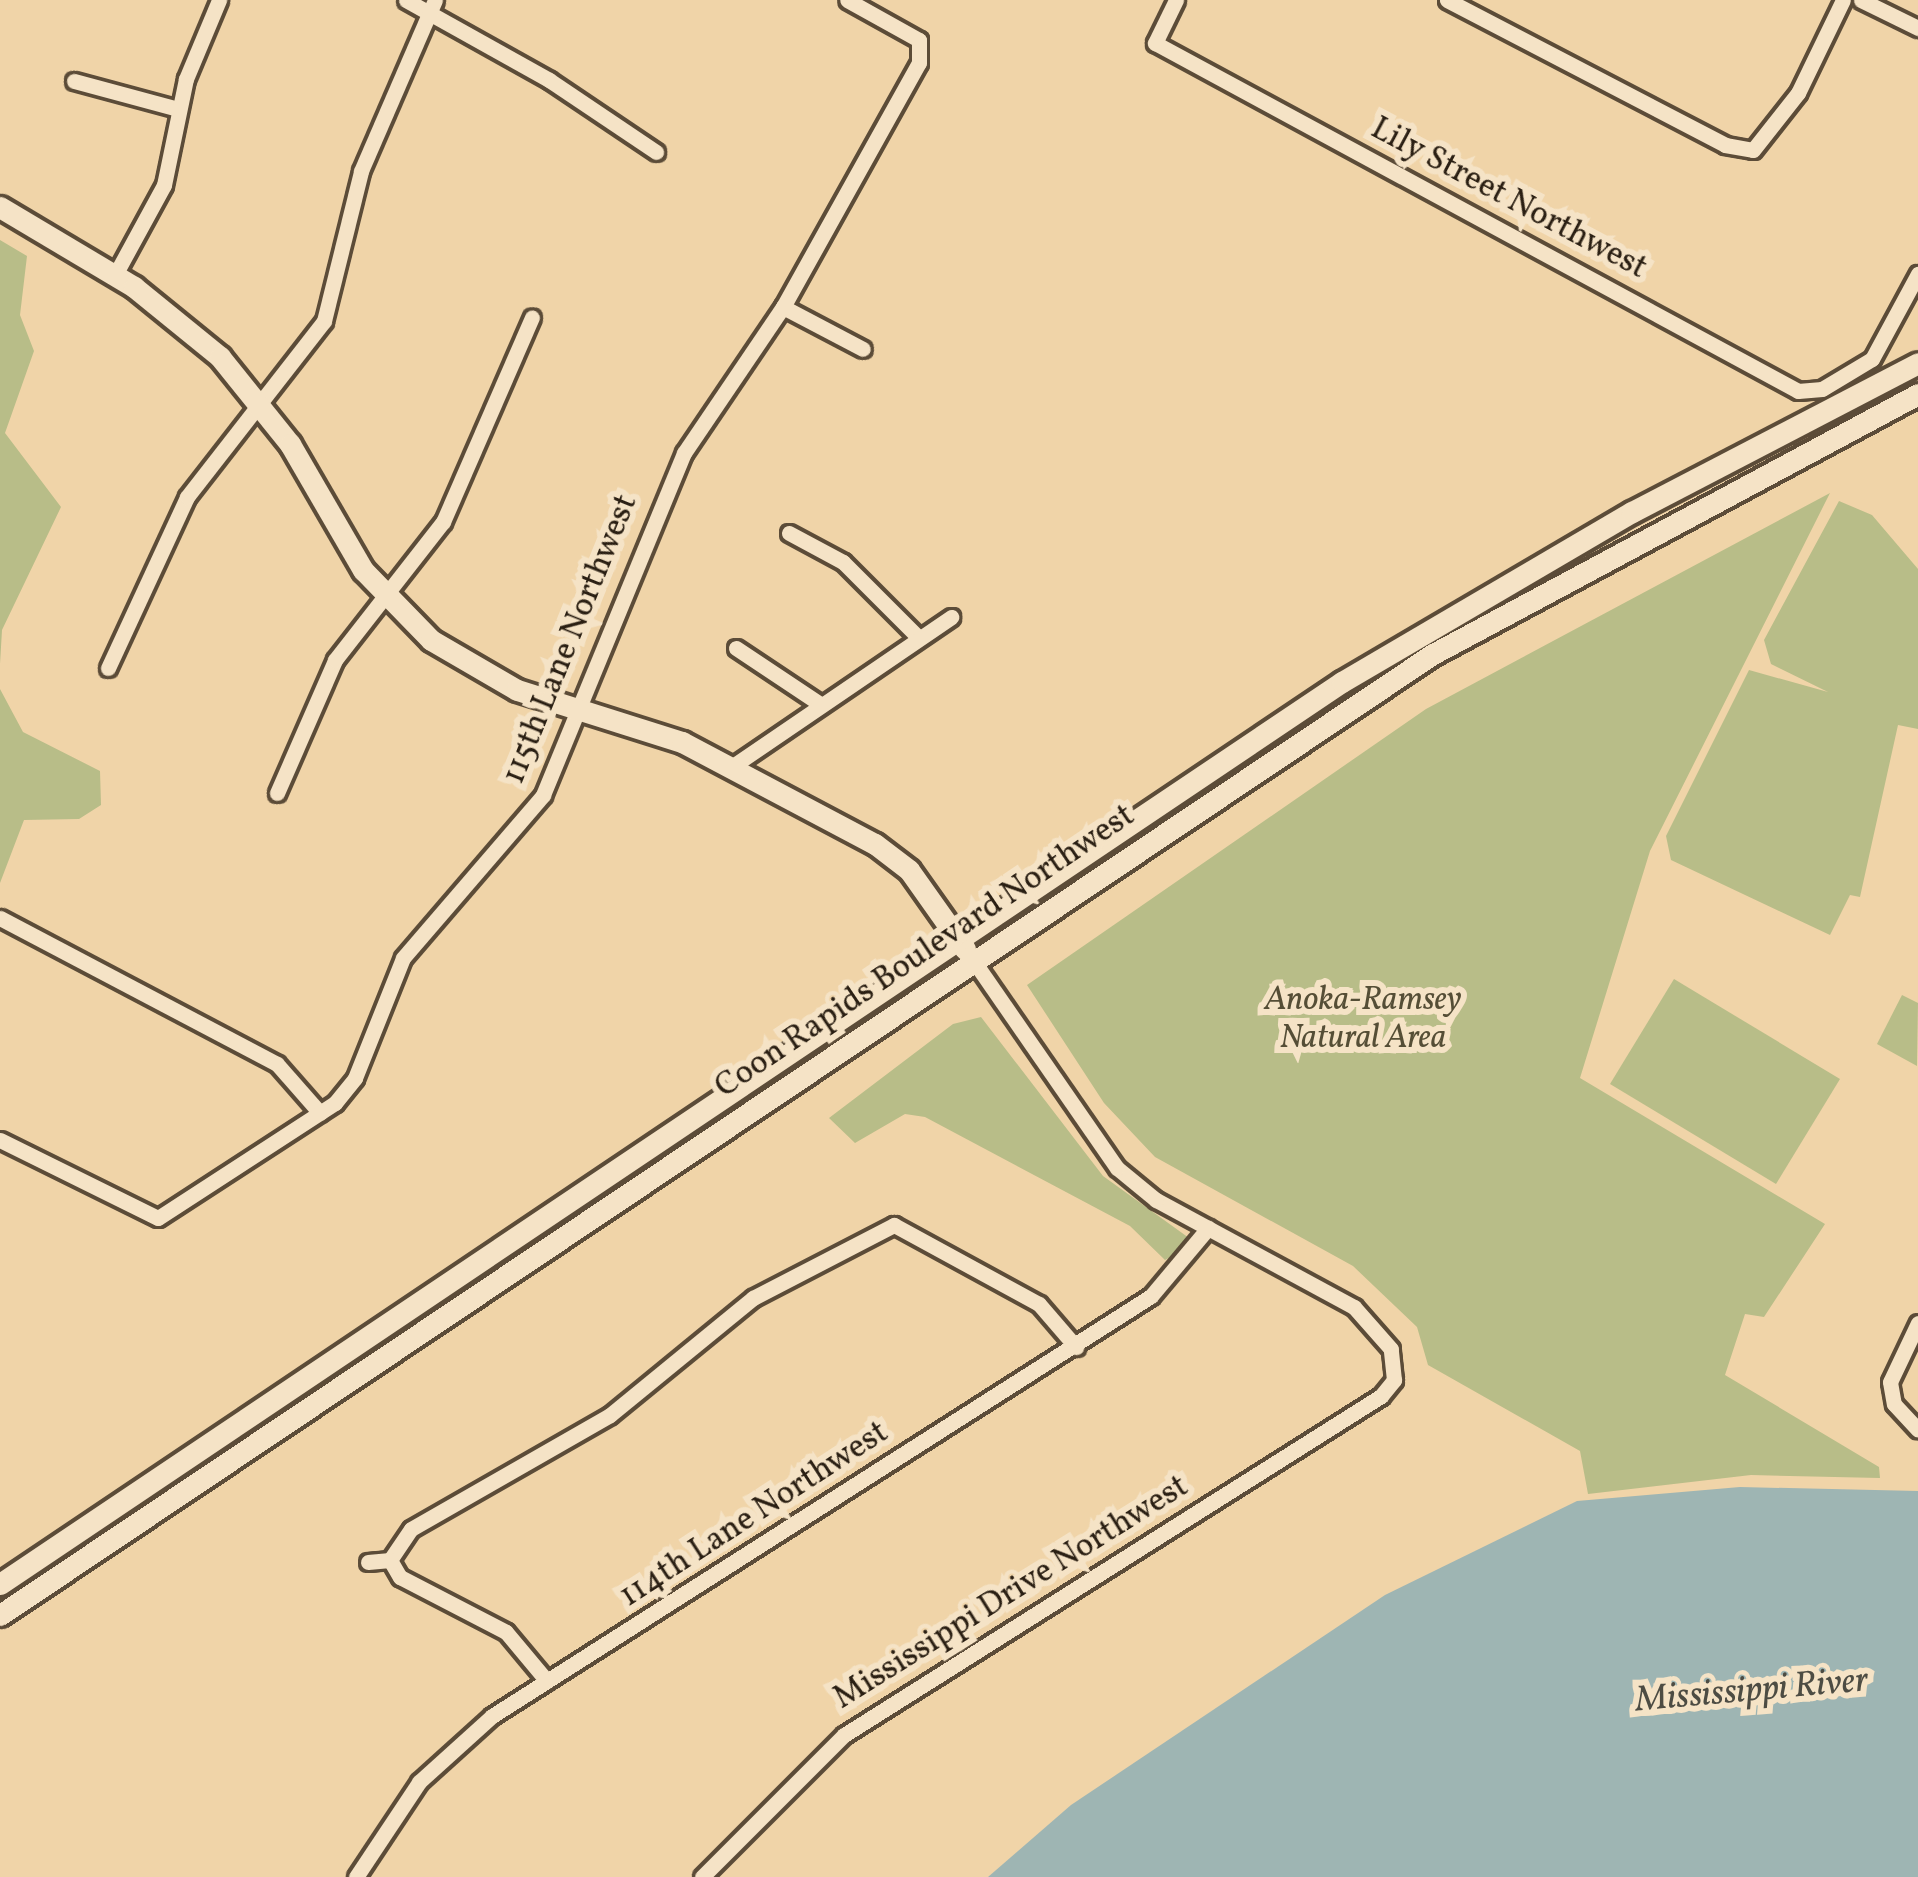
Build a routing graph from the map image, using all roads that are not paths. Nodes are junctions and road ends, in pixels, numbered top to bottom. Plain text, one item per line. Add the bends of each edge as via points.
1 (219, 0) edge
2 (406, 0) edge
3 (847, 0) edge
4 (1175, 0) edge
5 (1447, 0) edge
6 (1843, 0) edge
7 (1861, 0) edge
8 (432, 6) edge
9 (1918, 28) edge
10 (74, 81) dead end
11 (178, 110) junction
12 (656, 152) dead end
13 (0, 207) edge
14 (1918, 274) edge
15 (115, 275) junction
16 (784, 308) junction
17 (532, 316) dead end
18 (862, 349) dead end
19 (1918, 363) edge
20 (1918, 394) edge
21 (261, 402) junction
22 (789, 533) dead end
23 (386, 597) junction
24 (951, 616) dead end
25 (918, 637) junction
26 (736, 647) dead end
27 (108, 668) dead end
28 (820, 704) junction
29 (578, 709) junction
30 (730, 768) junction
31 (277, 793) dead end
32 (0, 917) edge
33 (958, 938) junction
34 (973, 960) junction
35 (320, 1113) junction
36 (0, 1139) edge
37 (1208, 1228) junction
38 (1918, 1322) edge
39 (1076, 1347) junction
40 (1918, 1430) edge
41 (390, 1560) junction
42 (368, 1562) dead end
43 (0, 1584) edge
44 (0, 1616) edge
45 (547, 1681) junction
46 (356, 1877) edge
47 (702, 1877) edge

1 - 11 street
2 - 8 street
3 - 16 street, 115th Lane Northwest via 922,48
4 - 14 street, Lily Street Northwest via 1155,43 1798,391 1834,384 1872,359
5 - 6 street via 1725,145 1753,150 1798,93
7 - 9 street
8 - 12 street
8 - 21 street via 361,171 324,321
10 - 11 street
11 - 15 street via 164,184
13 - 15 main road
15 - 21 main road via 184,325
16 - 18 street
16 - 29 street, 115th Lane Northwest via 685,453
17 - 23 street via 442,523
19 - 33 main road, Coon Rapids Boulevard Northwest via 1457,610
20 - 34 main road, Coon Rapids Boulevard Northwest via 1433,654
21 - 23 main road
21 - 27 street via 171,524
22 - 25 street via 843,562
23 - 29 main road via 462,661
23 - 31 street via 323,679
24 - 25 street
25 - 28 street
26 - 28 street
28 - 30 street
29 - 30 main road via 665,734
29 - 35 street, 115th Lane Northwest via 525,824 404,958 369,1055
30 - 33 main road via 890,854
32 - 35 street via 277,1064
33 - 34 main road
33 - 43 main road, Coon Rapids Boulevard Northwest
34 - 37 street via 1108,1159 1156,1200
34 - 44 main road, Coon Rapids Boulevard Northwest
35 - 36 street, 115th Lane Northwest via 171,1216 143,1214
37 - 39 street, 114th Lane Northwest via 1166,1284
37 - 47 street, Mississippi Drive Northwest via 1365,1317 1394,1359 1394,1380 1381,1396 844,1735 794,1776
38 - 40 street via 1890,1382 1901,1416
39 - 41 street via 1039,1304 894,1225 752,1298 610,1415 411,1529
39 - 45 street, 114th Lane Northwest
41 - 42 street
41 - 45 street via 400,1577 506,1632
45 - 46 street, 114th Lane Northwest via 445,1755

